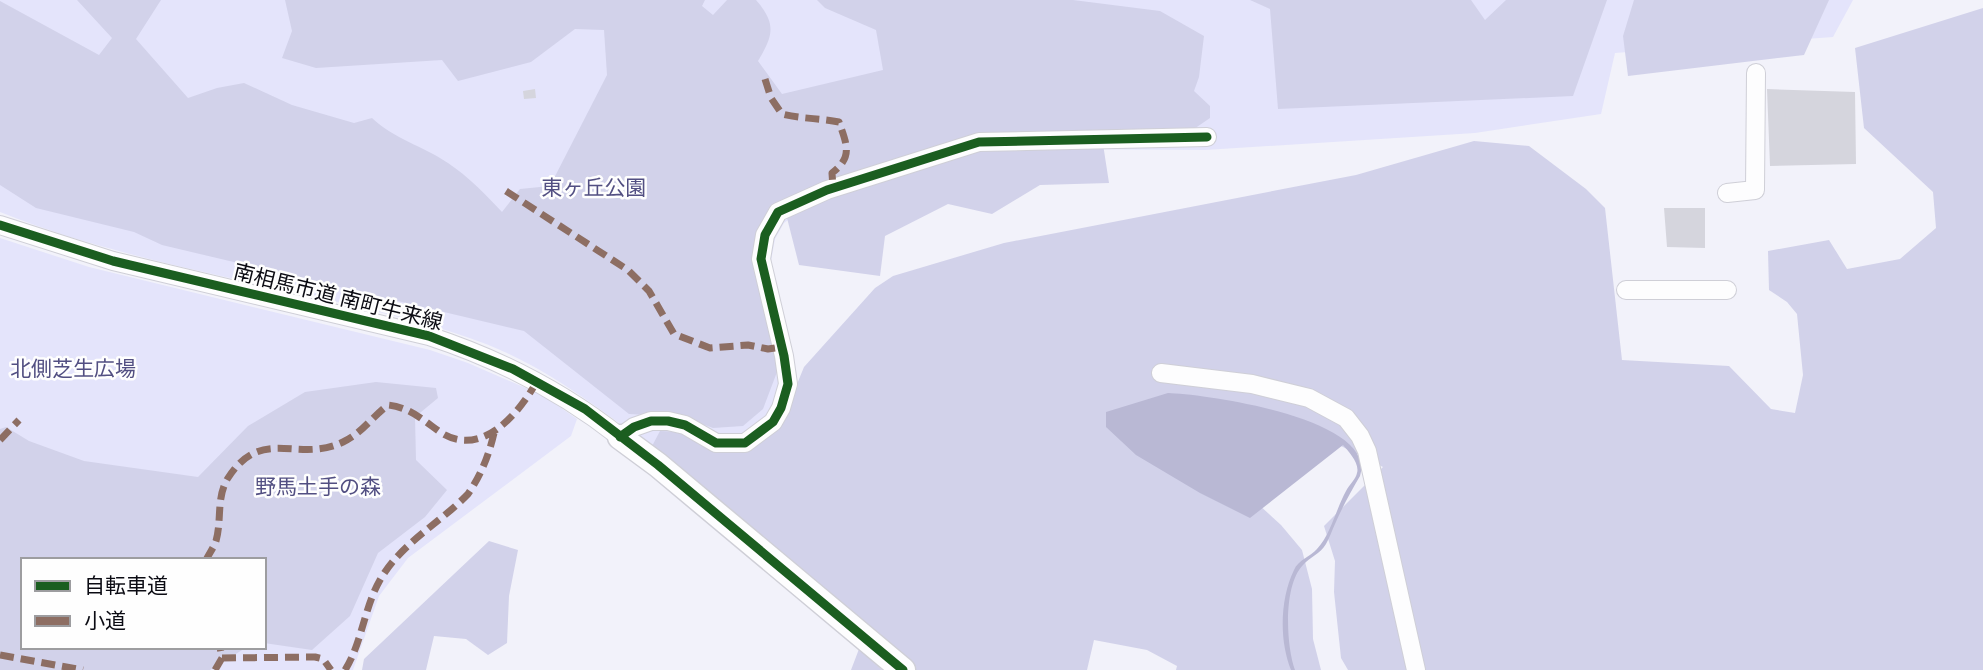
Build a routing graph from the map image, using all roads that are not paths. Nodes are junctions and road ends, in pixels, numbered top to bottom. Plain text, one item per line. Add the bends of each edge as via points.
1 (1756, 73) dead end
2 (1207, 137) dead end
3 (1727, 193) dead end
4 (0, 225) edge
5 (1626, 289) dead end
6 (1727, 290) dead end
7 (1161, 373) dead end
8 (620, 437) junction
9 (903, 670) edge
10 (1416, 670) edge

1 - 3 street via 1755,190
2 - 8 street via 979,142 827,190 778,212 765,235 761,259 788,384 773,422 745,443 716,443 668,421 651,421
4 - 8 street, 南相馬市道 南町牛来線 via 113,261 449,342 537,381 585,409
5 - 6 street
7 - 10 street via 1252,384 1309,398 1346,418 1367,451
8 - 9 street, 南相馬市道 南町牛来線

